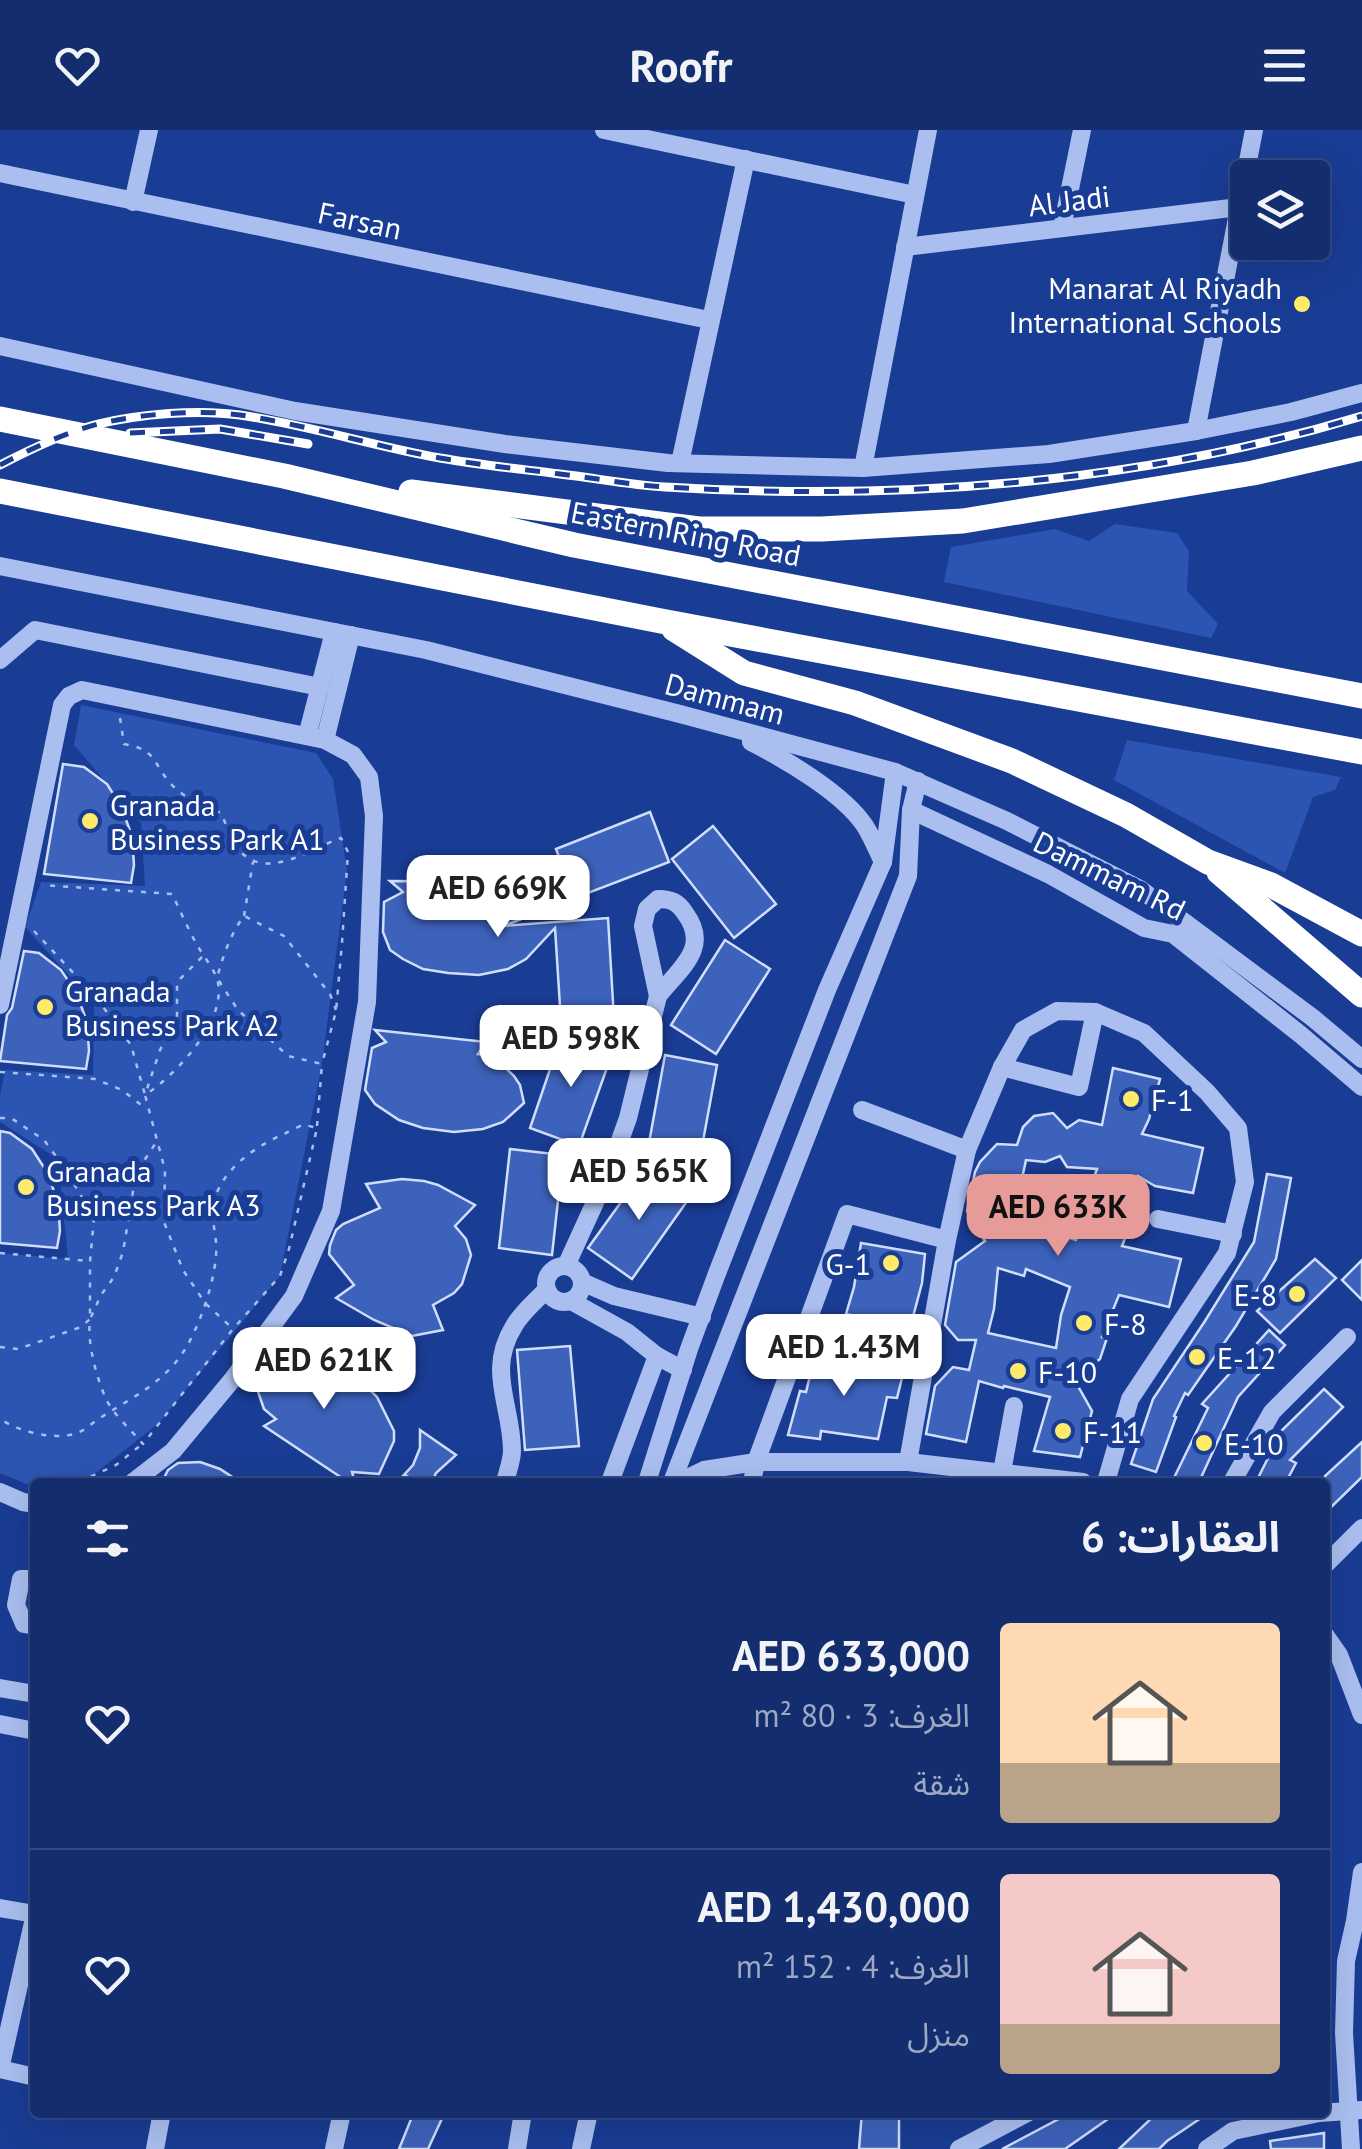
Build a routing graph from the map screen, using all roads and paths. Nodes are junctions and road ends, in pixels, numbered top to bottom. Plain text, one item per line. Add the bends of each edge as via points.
1 (150, 130) edge
2 (604, 130) edge
3 (928, 130) edge
4 (1082, 130) edge
5 (1254, 130) edge
6 (746, 159) junction
7 (1248, 160) edge
8 (0, 173) edge
9 (915, 195) junction
10 (133, 202) junction
11 (1230, 207) edge
12 (1062, 228) junction
13 (905, 247) junction
14 (1230, 253) edge
15 (709, 320) junction
16 (0, 346) edge
17 (1362, 394) edge
18 (0, 419) edge
19 (1196, 431) junction
20 (1362, 448) edge
21 (680, 463) junction
22 (862, 468) junction
23 (284, 476) junction
24 (0, 491) edge
25 (0, 568) edge
26 (661, 621) junction
27 (342, 634) junction
28 (0, 660) edge
29 (317, 687) junction
30 (1362, 696) edge
31 (117, 697) junction
32 (720, 725) junction
33 (316, 738) junction
34 (1362, 752) edge
35 (895, 772) junction
36 (918, 781) junction
37 (911, 810) junction
38 (254, 860) junction
39 (883, 862) junction
40 (1208, 862) junction
41 (25, 884) junction
42 (19, 914) junction
43 (244, 916) junction
44 (1362, 934) edge
45 (204, 956) junction
46 (217, 978) junction
47 (1362, 995) edge
48 (658, 996) junction
49 (0, 1005) edge
50 (336, 1010) junction
51 (1095, 1012) junction
52 (1362, 1059) edge
53 (322, 1064) junction
54 (1002, 1067) junction
55 (0, 1072) edge
56 (1362, 1087) edge
57 (145, 1095) junction
58 (148, 1110) junction
59 (862, 1110) dead end
60 (0, 1118) edge
61 (317, 1128) junction
62 (157, 1140) junction
63 (967, 1150) junction
64 (1158, 1220) dead end
65 (1233, 1234) junction
66 (946, 1240) junction
67 (0, 1254) edge
68 (90, 1262) junction
69 (566, 1266) junction
70 (582, 1282) junction
71 (546, 1290) junction
72 (614, 1296) junction
73 (571, 1301) junction
74 (642, 1302) junction
75 (205, 1303) junction
76 (702, 1317) junction
77 (90, 1318) junction
78 (602, 1318) junction
79 (234, 1329) junction
80 (805, 1329) junction
81 (627, 1332) junction
82 (1346, 1337) dead end
83 (0, 1347) edge
84 (927, 1353) junction
85 (657, 1356) junction
86 (684, 1370) junction
87 (1014, 1406) dead end
88 (114, 1410) junction
89 (0, 1418) edge
90 (142, 1444) junction
91 (756, 1462) junction
92 (878, 1462) junction
93 (908, 1462) junction
94 (1002, 1472) junction
95 (88, 1478) edge
96 (138, 1478) edge
97 (506, 1478) edge
98 (611, 1478) edge
99 (648, 1478) edge
100 (678, 1478) edge
101 (685, 1478) edge
102 (753, 1478) edge
103 (876, 1478) edge
104 (1026, 1478) edge
105 (1107, 1478) edge
106 (1234, 1478) edge
107 (0, 1492) edge
108 (30, 1503) edge
109 (1362, 1528) edge
110 (1330, 1560) edge
111 (30, 1579) edge
112 (30, 1625) edge
113 (1330, 1642) edge
114 (0, 1688) edge
115 (30, 1693) edge
116 (1362, 1716) edge
117 (0, 1724) edge
118 (30, 1730) edge
119 (1362, 1872) edge
120 (0, 1908) edge
121 (30, 1913) edge
122 (1359, 1920) edge
123 (30, 1936) edge
124 (1330, 2022) edge
125 (1344, 2033) junction
126 (0, 2069) edge
127 (30, 2075) edge
128 (1356, 2111) edge
129 (1330, 2113) edge
130 (161, 2118) edge
131 (341, 2118) edge
132 (522, 2118) edge
133 (588, 2118) edge
134 (1018, 2118) edge
135 (1298, 2118) edge
136 (155, 2149) edge
137 (334, 2149) edge
138 (517, 2149) edge
139 (582, 2149) edge
140 (959, 2149) edge
141 (1207, 2149) edge
142 (1351, 2149) edge

1 - 10 street
2 - 6 street
3 - 9 street
4 - 12 street
5 - 7 street
6 - 9 street
6 - 15 street
8 - 10 street, Farsan
9 - 13 street
10 - 15 street, Farsan
11 - 12 street, Al Jadi
12 - 13 street, Al Jadi
13 - 22 street
14 - 19 street
15 - 21 street
16 - 21 street via 295,411
17 - 19 street
18 - 23 highway, Eastern Ring Road
19 - 22 street via 1049,454
20 - 23 highway via 980,518 822,529 698,529
21 - 22 street
23 - 30 highway, Eastern Ring Road via 574,545
24 - 26 highway
25 - 27 street, Dammam
26 - 34 highway
26 - 40 highway via 744,672 855,703 1012,761
27 - 29 street
27 - 32 street, Dammam
27 - 33 street
28 - 29 street via 35,630
29 - 33 street
31 - 33 street
31 - 38 path via 124,744 153,756 191,800 221,812 238,849
31 - 41 street via 82,690 62,706
32 - 35 street, Dammam
32 - 39 street via 825,787 863,823
33 - 96 street via 354,755 369,777 374,816 367,1002 332,1211 294,1296 172,1450
35 - 36 street, Dammam
35 - 39 street
36 - 37 street
36 - 52 street, Dammam via 1140,889
37 - 39 street
37 - 56 street, Dammam Rd via 1144,928 1172,934
37 - 100 street via 908,876
38 - 43 path
38 - 50 path via 292,860 342,838 348,852
39 - 76 street via 826,990
40 - 44 highway via 1270,885
40 - 47 highway
41 - 42 street
41 - 45 path via 172,894
42 - 49 street
42 - 57 path via 131,1045
43 - 46 path
43 - 50 path via 284,936
45 - 46 path
45 - 57 path via 177,982 177,1017
46 - 53 path via 238,1010 288,1056
46 - 57 path via 220,1000 205,1030 187,1059
48 - 48 street via 643,926 647,908 670,898 695,927 697,941
48 - 69 street via 628,1118
50 - 53 path
51 - 54 street via 1057,1011 1023,1030
51 - 54 street via 1079,1087
51 - 65 street via 1144,1034 1238,1128 1245,1182
53 - 61 path
54 - 63 street
55 - 58 path via 95,1080
57 - 58 path
58 - 62 path
59 - 63 street
60 - 68 path via 44,1140 66,1170 94,1218
61 - 75 path via 301,1125 260,1145 217,1191 217,1245
61 - 79 path via 280,1276
62 - 75 path via 165,1170 164,1222
62 - 77 path via 136,1172 123,1252
63 - 66 street
64 - 65 street
65 - 105 street via 1130,1399
66 - 80 street via 846,1214
66 - 84 street
67 - 68 path
68 - 77 path
69 - 70 street
69 - 71 street via 550,1272
70 - 72 street
70 - 73 street
71 - 73 street via 554,1300
71 - 97 street via 516,1321 502,1356 512,1452
72 - 74 street
72 - 78 street
73 - 78 street
74 - 76 street
74 - 81 street
75 - 79 path
75 - 88 path via 180,1357 151,1387
76 - 86 street
77 - 83 path via 18,1349
77 - 88 path via 88,1338
78 - 81 street
79 - 90 path
80 - 84 street
80 - 91 street
81 - 85 street
82 - 106 street via 1272,1412
84 - 93 street
85 - 86 street
85 - 98 street
86 - 99 street
87 - 94 street
88 - 89 path via 75,1434 14,1428
88 - 90 path
90 - 95 path
91 - 92 street
91 - 101 street
91 - 102 street
92 - 93 street
92 - 103 street
93 - 94 street
94 - 104 street
107 - 108 street
109 - 110 street
111 - 112 street via 21,1580 16,1605
113 - 116 street
114 - 115 street
117 - 118 street
119 - 122 street
120 - 121 street
122 - 125 street via 1346,1961
123 - 126 street
124 - 125 street
125 - 128 street
126 - 127 street
128 - 129 street
128 - 142 street
130 - 136 street
131 - 137 street
132 - 138 street
133 - 139 street
134 - 140 street
135 - 141 street via 1233,2130

